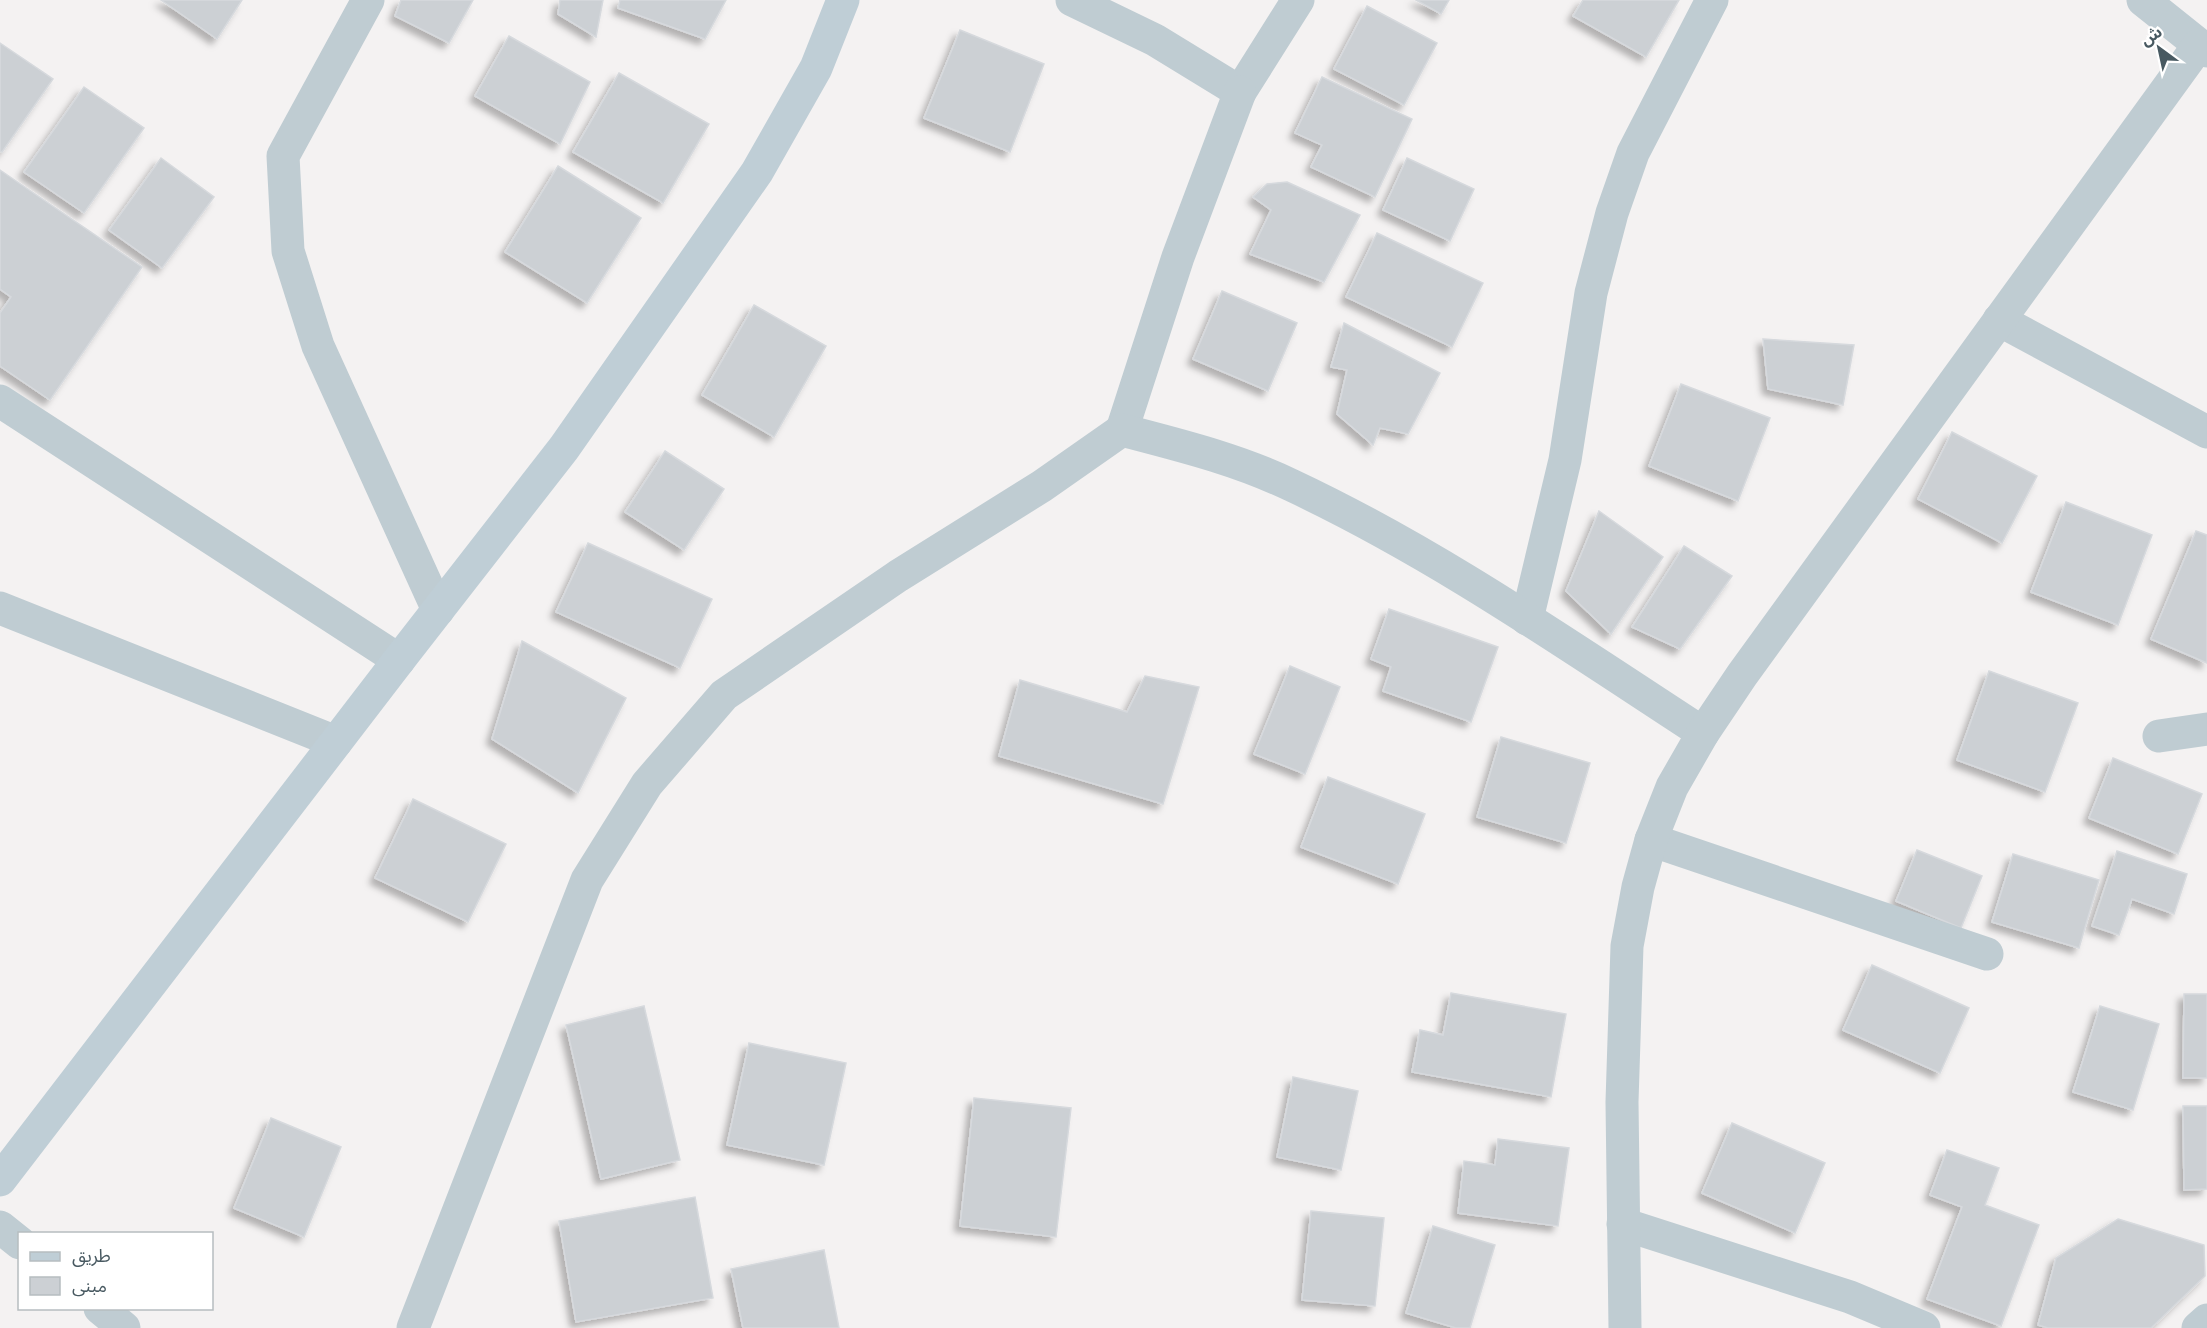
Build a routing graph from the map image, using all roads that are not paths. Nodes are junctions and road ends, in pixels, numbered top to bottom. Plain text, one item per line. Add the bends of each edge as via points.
1 (368, 0) edge
2 (843, 0) edge
3 (1072, 0) edge
4 (1298, 0) edge
5 (1712, 0) edge
6 (2143, 0) edge
7 (2203, 48) edge
8 (1240, 92) junction
9 (1999, 320) junction
10 (0, 401) edge
11 (1122, 430) junction
12 (2207, 432) edge
13 (0, 608) edge
14 (438, 610) junction
15 (1527, 619) junction
16 (399, 660) junction
17 (2207, 729) edge
18 (1703, 734) junction
19 (2159, 736) dead end
20 (336, 742) junction
21 (1651, 840) junction
22 (1987, 954) dead end
23 (0, 1180) edge
24 (1623, 1224) junction
25 (0, 1227) edge
26 (18, 1241) edge
27 (102, 1310) edge
28 (2207, 1320) edge
29 (124, 1328) edge
30 (413, 1328) edge
31 (1625, 1328) edge
32 (1924, 1328) edge
33 (2198, 1328) edge

1 - 14 street via 283,156 288,251 318,346
2 - 14 street via 816,68 757,172 564,448
3 - 8 street via 1155,40
4 - 8 street
5 - 15 street via 1634,153 1612,213 1591,293 1565,460
6 - 7 street
7 - 9 street
8 - 11 street via 1178,257
9 - 12 street
9 - 18 street
10 - 16 street
11 - 15 street via 1208,453 1290,484 1408,546
11 - 30 street via 724,695 647,784 587,880
13 - 20 street
14 - 16 street
15 - 18 street
16 - 20 street
17 - 19 street
18 - 21 street via 1672,787
20 - 23 street
21 - 22 street
21 - 24 street via 1627,946
24 - 31 street
24 - 32 street via 1850,1297
25 - 26 street
27 - 29 street
28 - 33 street

